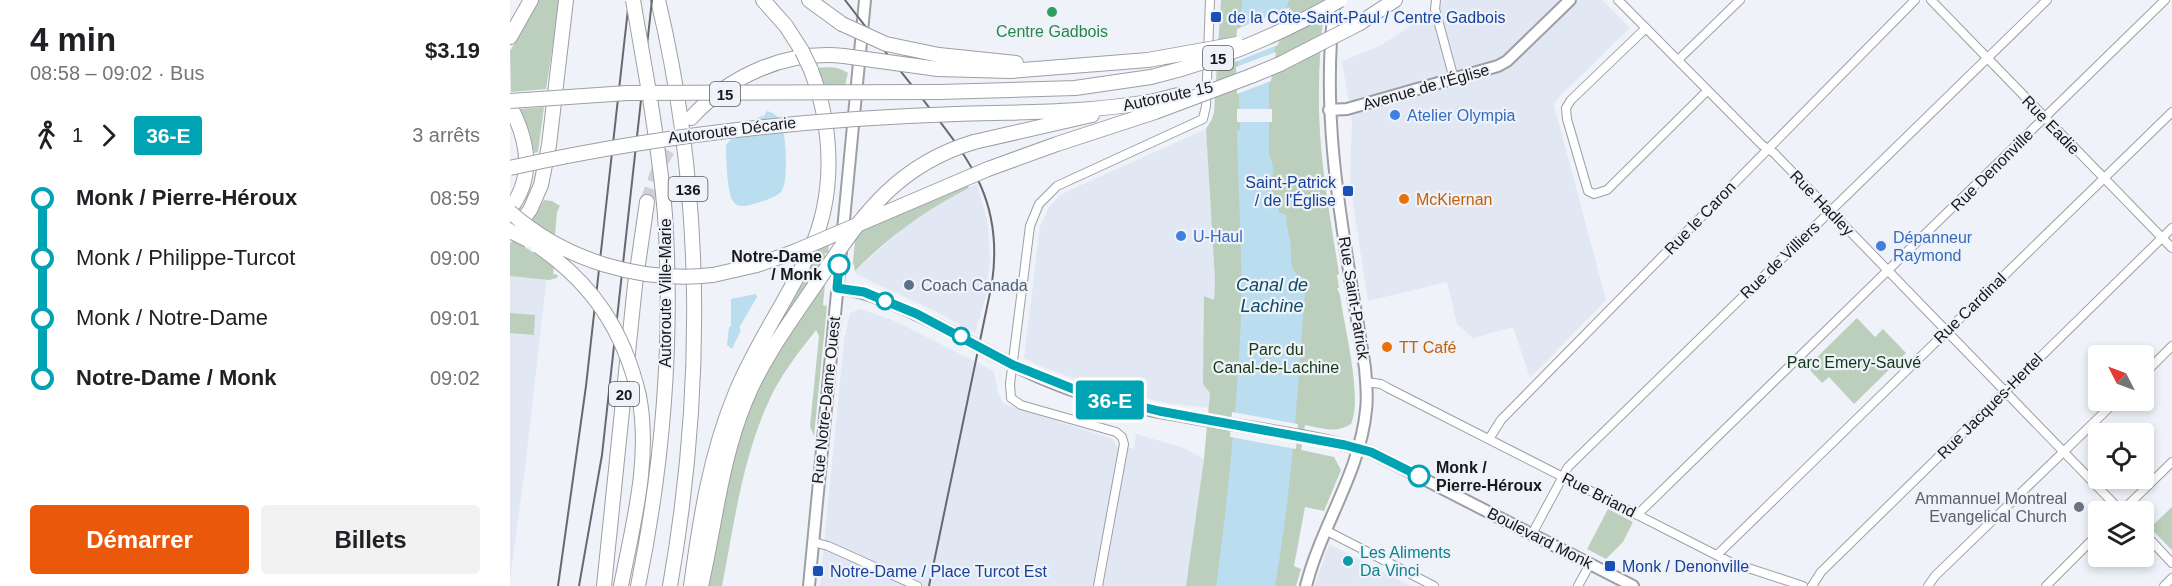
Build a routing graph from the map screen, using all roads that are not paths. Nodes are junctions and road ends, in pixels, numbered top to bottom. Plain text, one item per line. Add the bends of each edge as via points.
1 (531, 0) edge
2 (566, 0) edge
3 (633, 0) edge
4 (763, 0) edge
5 (809, 0) edge
6 (865, 0) edge
7 (1210, 0) edge
8 (1335, 0) edge
9 (1340, 0) edge
10 (1395, 0) edge
11 (1436, 0) edge
12 (1570, 0) edge
13 (1618, 0) edge
14 (1740, 0) edge
15 (1915, 0) edge
16 (1930, 0) edge
17 (2047, 0) edge
18 (2165, 0) edge
19 (659, 6) edge
20 (1646, 28) junction
21 (1282, 31) junction
22 (510, 37) edge
23 (1987, 58) junction
24 (1678, 60) junction
25 (938, 62) junction
26 (1454, 79) junction
27 (1707, 91) junction
28 (510, 101) edge
29 (510, 106) edge
30 (1126, 106) junction
31 (1155, 107) junction
32 (1329, 110) junction
33 (2172, 112) edge
34 (956, 114) joint
35 (691, 118) tunnel mouth
36 (2044, 118) junction
37 (1768, 149) junction
38 (510, 168) edge
39 (2104, 179) junction
40 (647, 202) tunnel mouth
41 (510, 211) edge
42 (1830, 212) junction
43 (2172, 228) edge
44 (510, 232) edge
45 (2162, 238) junction
46 (2172, 248) edge
47 (1888, 271) junction
48 (837, 288) junction
49 (1946, 331) junction
50 (2172, 346) edge
51 (2154, 364) edge
52 (1013, 365) junction
53 (1366, 382) junction
54 (2005, 392) junction
55 (2106, 411) edge
56 (1489, 439) junction
57 (1358, 448) junction
58 (2064, 452) junction
59 (2172, 462) edge
60 (1562, 476) junction
61 (2112, 501) edge
62 (2132, 501) edge
63 (1637, 515) junction
64 (1325, 530) junction
65 (1532, 534) junction
66 (813, 542) junction
67 (2088, 544) edge
68 (2154, 544) edge
69 (1717, 555) junction
70 (2172, 563) edge
71 (1590, 564) junction
72 (2172, 578) edge
73 (604, 586) edge
74 (621, 586) edge
75 (638, 586) edge
76 (670, 586) edge
77 (691, 586) edge
78 (700, 586) edge
79 (809, 586) edge
80 (917, 586) edge
81 (1098, 586) edge
82 (1306, 586) edge
83 (1434, 586) edge
84 (1578, 586) edge
85 (1633, 586) edge
86 (1803, 586) edge
87 (1812, 586) edge
88 (1928, 586) edge
89 (2046, 586) edge
90 (2164, 586) edge

1 - 22 highway
2 - 44 highway via 542,185 530,210
3 - 75 highway, Autoroute Ville-Marie / 136, bridge via 665,215 667,335 656,481
4 - 77 highway, bridge via 786,26 811,70 829,143 828,178 820,225 741,379 726,418 708,481
5 - 25 highway, bridge via 842,24
6 - 48 main road, Rue Notre-Dame Ouest
7 - 52 street via 1203,119 1061,184 1036,209 1029,232
8 - 32 main road, Rue Saint-Patrick
9 - 21 highway, 15, bridge
10 - 31 highway, 15, bridge via 1334,37 1251,76
11 - 26 street
12 - 26 main road, Avenue de l'Église via 1503,64
13 - 20 street, Rue Hadley
14 - 24 street
15 - 37 street, Rue le Caron
16 - 23 street, Rue Eadie
17 - 23 street, Rue de Villiers
18 - 36 street, Rue Denonville
19 - 76 highway, Autoroute Ville-Marie / 136 via 686,162 694,306 693,399
20 - 24 street, Rue Hadley
20 - 27 street via 1566,108 1588,191 1594,194 1607,190
21 - 25 highway, bridge via 1148,60 1011,71
21 - 28 highway, Autoroute Décarie / 15, bridge via 1224,56 1151,77 1075,88 617,94
23 - 36 street, Rue Eadie
23 - 42 street, Rue de Villiers
24 - 27 street, Rue Hadley
25 - 35 highway, bridge via 820,55 790,60 752,72 716,95
26 - 32 main road, Avenue de l'Église via 1347,109
27 - 37 street, Rue Hadley
29 - 41 highway via 524,137 527,161 523,185
30 - 31 highway, Autoroute 15 / 15
30 - 34 highway, Autoroute 15 / 15
30 - 78 highway, bridge via 974,142 927,162 890,188 857,223 766,360 740,413
31 - 41 highway, bridge via 988,169 796,251 713,275 654,275 598,263 546,238
32 - 53 main road, Rue Saint-Patrick
33 - 39 street, Rue Cardinal
34 - 38 highway, Autoroute Décarie / 15, bridge via 844,119 722,131 600,149
36 - 39 street, Rue Eadie
36 - 47 street, Rue Denonville
37 - 42 street, Rue Hadley
37 - 56 street, Rue le Caron via 1501,420
39 - 45 street, Rue Eadie
39 - 49 street, Rue Cardinal
40 - 73 highway, 20
42 - 47 street, Rue Hadley
42 - 60 street, Rue de Villiers
43 - 45 street, Rue Jacques-Hertel
44 - 74 highway, bridge via 533,243 572,272 603,309 626,351 639,396 643,455
45 - 46 street, Rue Eadie
45 - 54 street, Rue Jacques-Hertel
47 - 49 street, Rue Hadley
47 - 63 street, Rue Denonville
48 - 52 main road, Boulevard Monk via 864,292 917,314
48 - 66 main road, Rue Notre-Dame Ouest
49 - 54 street, Rue Hadley
49 - 69 street, Rue Cardinal
50 - 51 street
52 - 57 main road, Boulevard Monk via 1081,392 1145,408
52 - 81 street via 1010,394 1017,404 1112,431 1123,440
53 - 56 street, Rue Briand via 1381,384
53 - 57 main road, Rue Saint-Patrick via 1366,412
54 - 58 street, Rue Hadley
54 - 87 street, Rue Jacques-Hertel via 1821,572
55 - 58 street
56 - 60 street, Rue Briand
57 - 64 main road, Rue Saint-Patrick
57 - 65 main road, Boulevard Monk
58 - 61 street, Rue Hadley
58 - 88 street
59 - 62 street
60 - 63 street, Rue Briand
60 - 65 street, Rue de Villiers
63 - 69 street, Rue Briand
64 - 82 main road, Rue Saint-Patrick
64 - 83 street
65 - 71 main road, Boulevard Monk
66 - 79 main road, Rue Notre-Dame Ouest
66 - 80 street
67 - 89 street
68 - 70 street
69 - 86 street, Rue Briand via 1770,579
71 - 84 street
71 - 85 main road, Boulevard Monk
72 - 90 street

